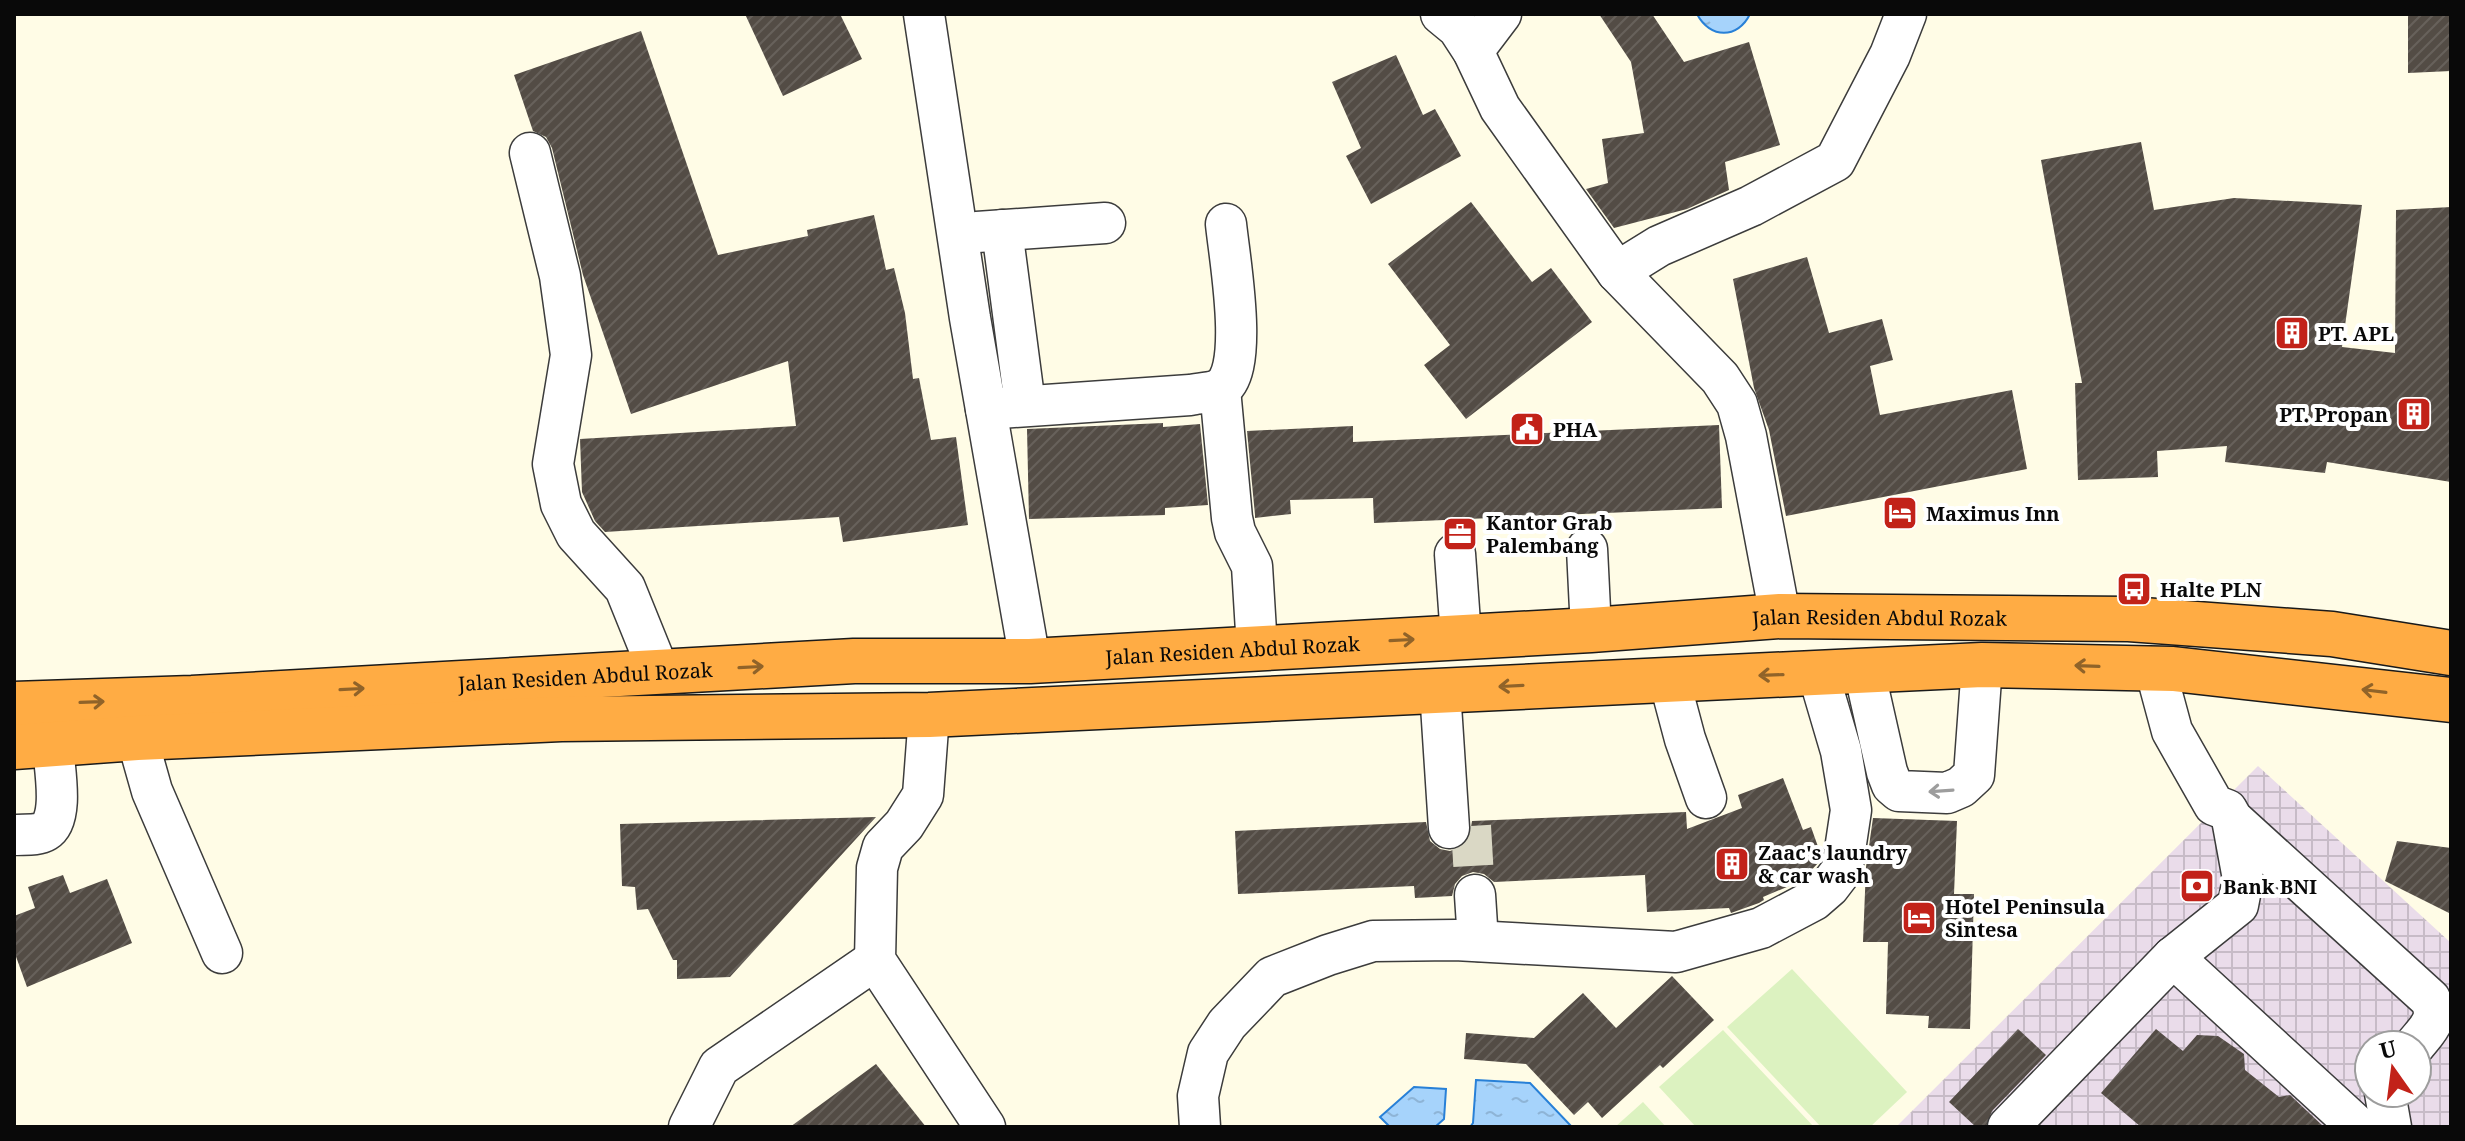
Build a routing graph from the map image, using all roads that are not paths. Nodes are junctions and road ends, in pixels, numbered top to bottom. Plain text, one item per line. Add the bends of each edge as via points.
1 (924, 14) edge
2 (1441, 14) edge
3 (1501, 14) edge
4 (1906, 14) edge
5 (1473, 51) junction
6 (530, 153) dead end
7 (1105, 223) dead end
8 (1226, 224) dead end
9 (977, 232) junction
10 (1617, 272) junction
11 (1220, 389) junction
12 (1009, 407) junction
13 (1587, 549) dead end
14 (1455, 554) dead end
15 (1780, 616) junction
16 (1591, 630) junction
17 (1461, 637) junction
18 (1257, 648) junction
19 (2451, 653) edge
20 (1030, 661) junction
21 (1982, 665) junction
22 (2164, 669) junction
23 (659, 672) junction
24 (1818, 673) junction
25 (1669, 679) junction
26 (1452, 689) junction
27 (1869, 691) junction
28 (2451, 700) edge
29 (14, 704) edge
30 (929, 715) junction
31 (137, 738) junction
32 (34, 746) edge
33 (1706, 798) dead end
34 (2229, 815) junction
35 (1460, 827) tunnel mouth
36 (14, 835) edge
37 (1464, 895) tunnel mouth
38 (1466, 940) junction
39 (222, 953) dead end
40 (2173, 957) junction
41 (875, 960) junction
42 (2428, 1029) edge
43 (689, 1127) edge
44 (985, 1127) edge
45 (1200, 1127) edge
46 (2008, 1127) edge
47 (2358, 1127) edge

1 - 9 street
2 - 5 street
3 - 5 street
4 - 10 street via 1835,161 1659,246
5 - 10 street via 1500,108
6 - 23 street via 560,276 571,355 553,464 561,504 576,534 625,588
7 - 9 street
8 - 11 street via 1237,348 1229,380
9 - 12 street
10 - 15 street via 1720,378 1737,404
11 - 12 street
11 - 18 street via 1232,518 1252,566
12 - 20 street
13 - 16 street
14 - 17 street
15 - 16 highway, Jalan Residen Abdul Rozak
15 - 19 highway, Jalan Residen Abdul Rozak via 2129,619 2332,634
16 - 17 highway, Jalan Residen Abdul Rozak
18 -> 17 highway, Jalan Residen Abdul Rozak
18 - 20 highway, Jalan Residen Abdul Rozak
23 -> 20 highway, Jalan Residen Abdul Rozak via 854,661
22 -> 21 highway, Jalan Residen Abdul Rozak
21 - 27 highway, Jalan Residen Abdul Rozak
21 -> 27 street via 1974,775 1947,793 1899,791 1892,785
28 -> 22 highway, Jalan Residen Abdul Rozak
22 - 34 street via 2187,724 2229,795
29 -> 23 highway, Jalan Residen Abdul Rozak
24 -> 25 highway, Jalan Residen Abdul Rozak
24 - 27 highway, Jalan Residen Abdul Rozak
24 - 38 street via 1841,751 1851,810 1842,870 1814,900 1761,928 1676,952
25 -> 26 highway, Jalan Residen Abdul Rozak
25 - 33 street
26 - 30 highway, Jalan Residen Abdul Rozak
26 - 35 street
30 - 31 highway, Jalan Residen Abdul Rozak via 561,719
30 - 41 street via 923,795 883,847 877,868
31 - 32 highway, Jalan Residen Abdul Rozak
31 - 39 street via 152,791
32 - 36 street via 57,814 43,833
34 - 40 street via 2243,879 2238,905
34 - 42 street via 2430,999 2435,1014
37 - 38 street
38 - 45 street via 1373,941 1272,977 1227,1024 1208,1053 1198,1096
40 - 46 street
40 - 47 street
41 - 43 street via 719,1067
41 - 44 street

